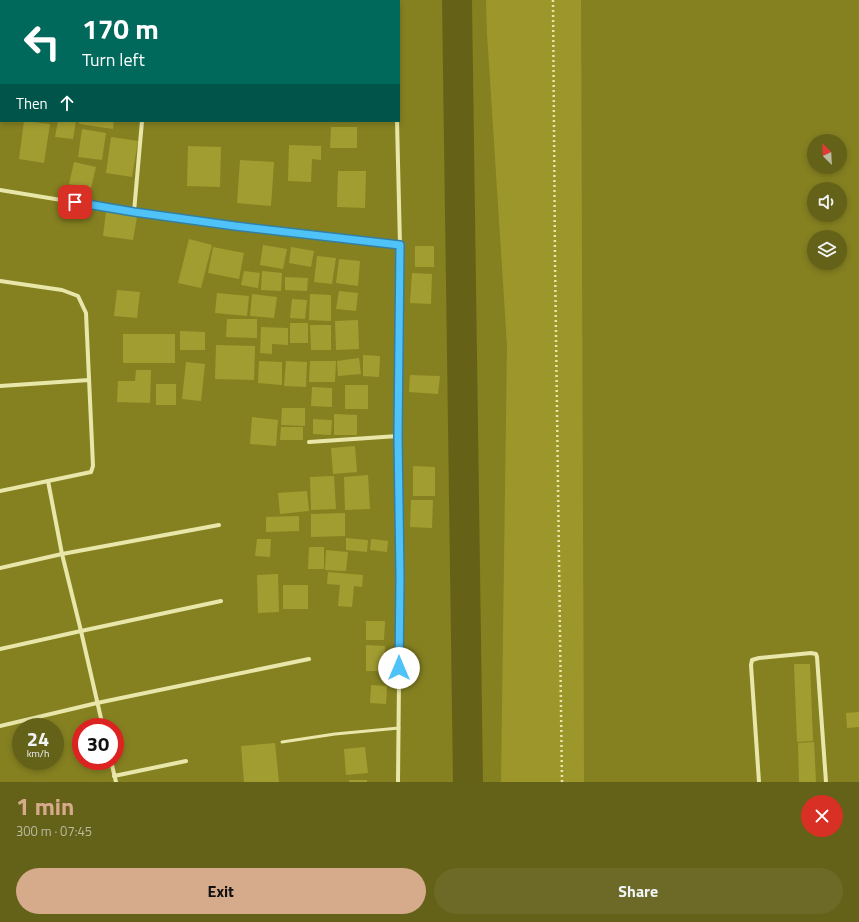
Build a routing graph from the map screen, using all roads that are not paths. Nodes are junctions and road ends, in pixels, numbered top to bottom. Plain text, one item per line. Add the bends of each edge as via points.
1 (142, 122) edge
2 (397, 122) edge
3 (0, 190) edge
4 (134, 212) junction
5 (400, 245) junction
6 (0, 281) edge
7 (89, 380) junction
8 (0, 386) edge
9 (398, 436) junction
10 (310, 442) dead end
11 (48, 481) junction
12 (0, 491) edge
13 (219, 525) dead end
14 (62, 554) junction
15 (0, 568) edge
16 (221, 601) dead end
17 (81, 631) junction
18 (0, 649) edge
19 (309, 659) dead end
20 (97, 703) junction
21 (101, 718) edge
22 (0, 726) edge
23 (399, 728) junction
24 (282, 742) dead end
25 (186, 761) dead end
26 (113, 770) edge
27 (114, 776) junction
28 (115, 782) edge
29 (398, 782) edge
30 (759, 782) edge
31 (826, 782) edge

1 - 4 street
2 - 5 street
3 - 4 street
4 - 5 street
5 - 9 street
6 - 7 street via 62,290 78,296 86,313
7 - 8 street
7 - 11 street via 93,466 91,472
9 - 10 street
9 - 23 street
11 - 12 street
11 - 14 street
13 - 14 street
14 - 15 street
14 - 17 street
16 - 17 street
17 - 18 street
17 - 20 street
19 - 20 street
20 - 21 street
20 - 22 street
23 - 24 lane
23 - 29 street
25 - 27 street
26 - 27 street
27 - 28 street
30 - 31 street via 752,660 811,653 817,657

